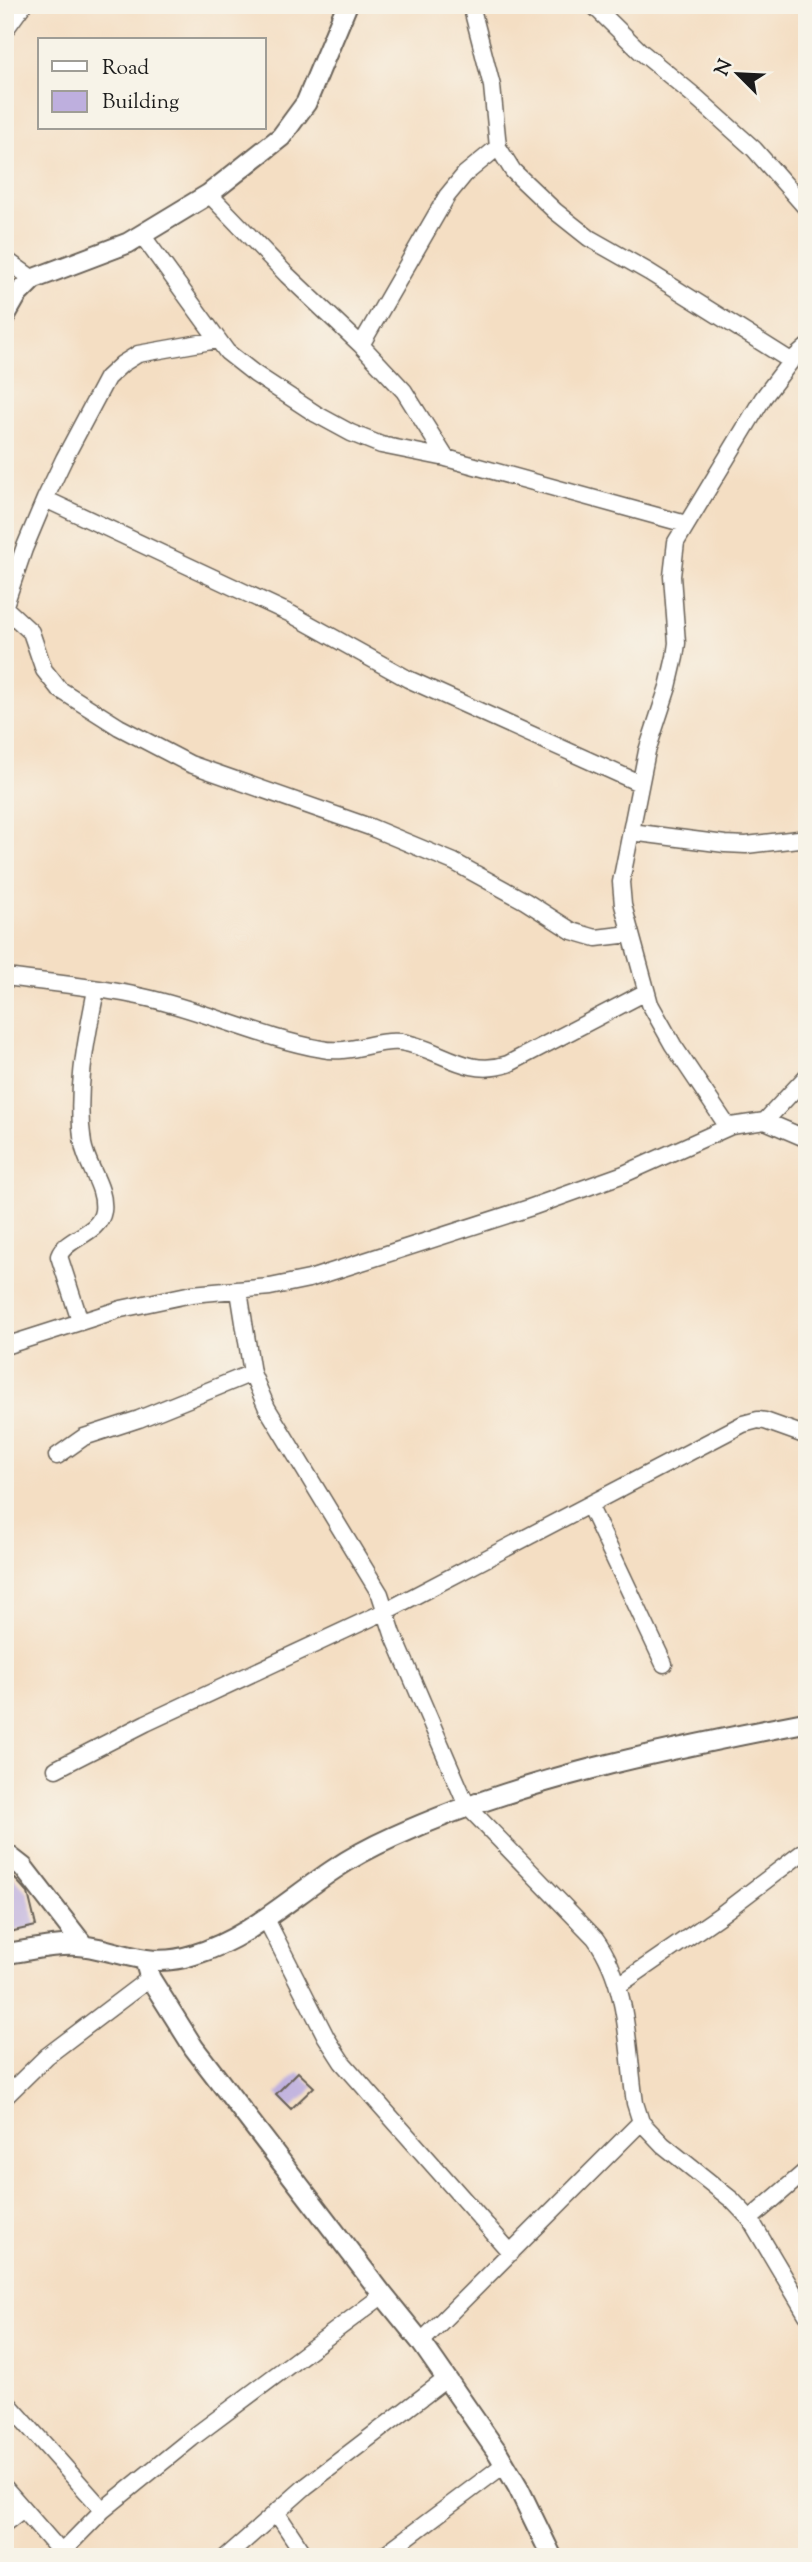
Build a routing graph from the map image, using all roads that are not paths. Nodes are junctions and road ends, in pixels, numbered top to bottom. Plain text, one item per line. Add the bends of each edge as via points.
1 (23, 5) edge
2 (347, 5) edge
3 (471, 5) edge
4 (593, 5) edge
5 (5, 30) edge
6 (498, 147) junction
7 (209, 194) junction
8 (807, 209) edge
9 (142, 235) junction
10 (5, 258) edge
11 (33, 279) junction
12 (5, 316) edge
13 (217, 340) junction
14 (361, 345) junction
15 (807, 347) edge
16 (791, 361) junction
17 (446, 458) junction
18 (45, 499) junction
19 (686, 524) junction
20 (5, 606) edge
21 (639, 783) junction
22 (631, 832) junction
23 (807, 838) edge
24 (630, 934) junction
25 (5, 977) edge
26 (96, 990) junction
27 (646, 992) junction
28 (807, 1076) edge
29 (765, 1121) junction
30 (728, 1128) junction
31 (807, 1139) edge
32 (239, 1291) junction
33 (80, 1321) junction
34 (5, 1346) edge
35 (252, 1373) junction
36 (807, 1436) edge
37 (57, 1456) dead end
38 (589, 1505) junction
39 (386, 1611) junction
40 (664, 1664) dead end
41 (807, 1722) edge
42 (56, 1769) dead end
43 (467, 1806) junction
44 (807, 1849) edge
45 (5, 1853) edge
46 (266, 1919) junction
47 (84, 1946) junction
48 (5, 1954) edge
49 (148, 1970) junction
50 (619, 1985) junction
51 (5, 2097) edge
52 (641, 2122) junction
53 (807, 2170) edge
54 (750, 2219) junction
55 (511, 2253) junction
56 (383, 2295) junction
57 (807, 2315) edge
58 (421, 2342) junction
59 (446, 2379) junction
60 (5, 2400) edge
61 (505, 2464) junction
62 (5, 2488) edge
63 (22, 2510) junction
64 (103, 2510) junction
65 (276, 2512) junction
66 (5, 2523) edge
67 (61, 2555) edge
68 (226, 2557) edge
69 (306, 2557) edge
70 (381, 2557) edge
71 (552, 2557) edge

1 - 5 street
2 - 7 street via 306,103 281,137
3 - 6 street via 492,86
4 - 8 street via 754,149
6 - 14 street via 465,174 447,197
6 - 16 street via 513,172 589,238
7 - 9 street
7 - 14 street
9 - 11 street
9 - 13 street
10 - 11 street
11 - 12 street
13 - 17 street via 255,374 351,433 382,445
13 - 18 street via 148,351 114,371 100,389
14 - 17 street via 410,399
15 - 16 street
16 - 19 street via 762,398
17 - 19 street
18 - 20 street
18 - 21 street via 291,614 408,680
19 - 21 street via 673,557 677,643 673,669
20 - 24 street via 31,632 44,670 59,689 181,760 454,862 572,931 596,938
21 - 22 street
22 - 23 street via 725,845
22 - 24 street via 621,891
24 - 27 street
25 - 26 street
26 - 27 street via 143,997 323,1049 342,1051 399,1042 484,1068 508,1064
26 - 33 street via 81,1074 81,1110 84,1146 100,1186 103,1209 91,1230 59,1256
27 - 30 street via 668,1038
28 - 29 street
29 - 30 street
29 - 31 street
30 - 32 street via 624,1174 529,1208 309,1279
32 - 33 street via 192,1294
32 - 35 street
33 - 34 street
35 - 37 street via 90,1434
35 - 39 street via 273,1420 372,1578
36 - 38 street via 765,1421 751,1421
38 - 39 street
38 - 40 street
39 - 42 street
39 - 43 street
41 - 43 street via 633,1759
43 - 46 street via 364,1851
43 - 50 street via 595,1938
44 - 50 street
45 - 47 street via 23,1867
46 - 49 street via 225,1942
46 - 55 street via 342,2062
47 - 48 street
47 - 49 street
49 - 51 street
49 - 56 street via 194,2048
50 - 52 street
52 - 54 street
52 - 55 street
53 - 54 street
54 - 57 street
55 - 58 street
56 - 58 street
56 - 64 street
58 - 59 street
59 - 61 street
59 - 65 street
60 - 64 street
61 - 70 street
61 - 71 street
62 - 63 street
63 - 66 street
63 - 67 street
64 - 67 street
65 - 68 street
65 - 69 street

